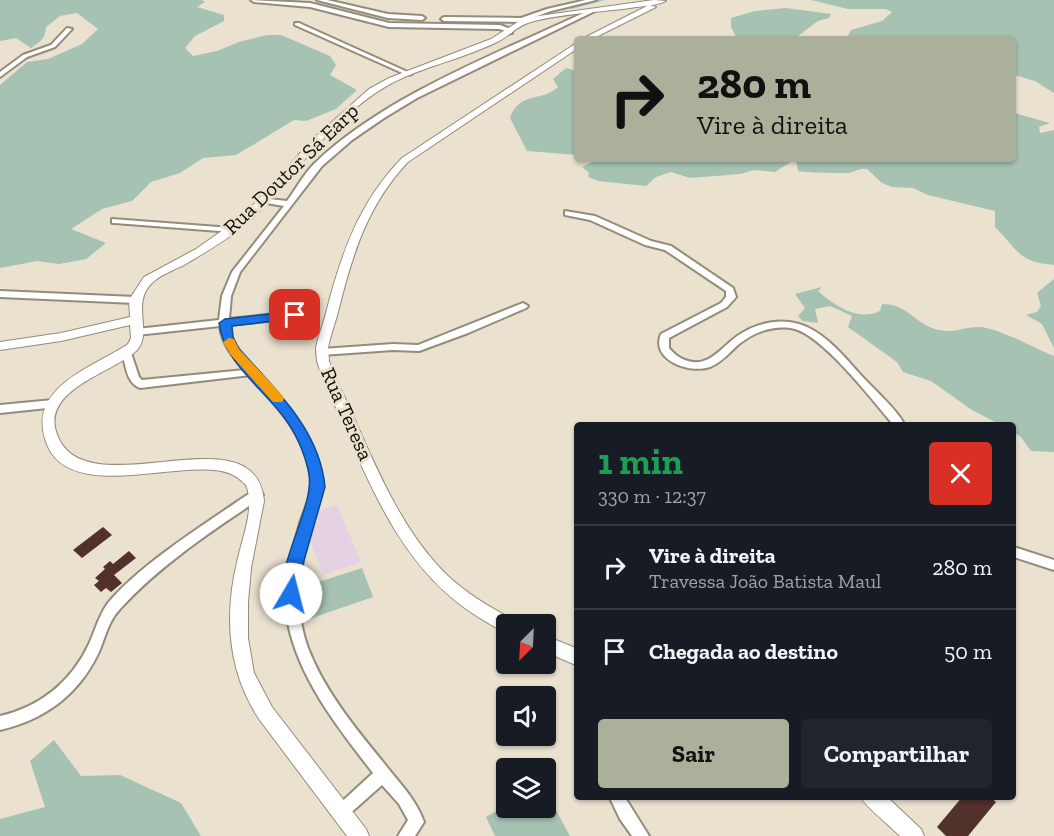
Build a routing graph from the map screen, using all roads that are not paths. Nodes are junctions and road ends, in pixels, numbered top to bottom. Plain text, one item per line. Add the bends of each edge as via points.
1 (254, 0) edge
2 (320, 0) edge
3 (593, 0) edge
4 (647, 0) edge
5 (663, 1) edge
6 (304, 2) edge
7 (623, 6) junction
8 (592, 11) junction
9 (297, 24) dead end
10 (520, 25) junction
11 (69, 29) dead end
12 (592, 36) edge
13 (574, 47) edge
14 (409, 74) junction
15 (0, 75) edge
16 (263, 200) junction
17 (289, 204) junction
18 (568, 213) dead end
19 (115, 221) dead end
20 (232, 230) junction
21 (0, 294) edge
22 (135, 300) junction
23 (523, 306) dead end
24 (295, 315) dead end
25 (225, 323) junction
26 (140, 328) junction
27 (0, 346) edge
28 (322, 352) junction
29 (130, 364) junction
30 (247, 373) dead end
31 (53, 404) junction
32 (0, 409) edge
33 (897, 422) edge
34 (257, 495) junction
35 (1016, 553) edge
36 (1054, 565) edge
37 (496, 619) edge
38 (556, 648) edge
39 (574, 656) edge
40 (0, 723) edge
41 (382, 775) junction
42 (618, 800) edge
43 (875, 800) edge
44 (341, 812) junction
45 (410, 831) edge
46 (359, 836) edge
47 (641, 836) edge
48 (914, 836) edge

1 - 6 street
2 - 10 street via 404,18
3 - 10 street via 549,10
4 - 7 main road
5 - 7 main road
5 - 12 main road
6 - 10 street via 389,25
7 - 8 main road, Rua Doutor Sá Earp
8 - 10 main road, Rua Doutor Sá Earp
8 - 17 street via 509,49 380,117 317,165
9 - 14 street
10 - 14 main road, Rua Doutor Sá Earp via 455,57
11 - 15 street via 50,47 25,56
13 - 28 main road, Rua Teresa via 389,174 355,233 333,301
14 - 16 main road, Rua Doutor Sá Earp via 381,85 350,110
16 - 17 street
16 - 20 main road, Rua Doutor Sá Earp
17 - 25 street via 237,270 227,296
18 - 33 street via 592,218 668,248 730,290 731,297 724,305 663,336 663,345 677,362 692,367 709,364 747,334 776,325 799,328 830,346
19 - 20 street
20 - 22 main road, Rua Doutor Sá Earp via 148,280
21 - 22 street
22 - 26 main road
23 - 28 street via 419,348
24 - 25 street
25 - 26 street
25 - 41 street via 234,351 288,410 313,461 317,487 293,571 292,617 312,672
26 - 27 main road
26 - 29 main road
28 - 37 main road, Rua Teresa via 330,380 381,492 409,541 442,580
29 - 30 street via 136,383 140,384
29 - 31 main road via 76,379
31 - 32 street
31 - 34 main road via 51,435 63,458 120,470 225,465 252,481
34 - 40 street via 179,550 114,606 104,619 83,670 60,695 29,715
34 - 44 main road via 238,622 245,672 260,706
35 - 36 street
38 - 39 main road
41 - 44 street
41 - 45 street via 411,808 416,822
42 - 47 street
43 - 48 main road
44 - 46 main road

